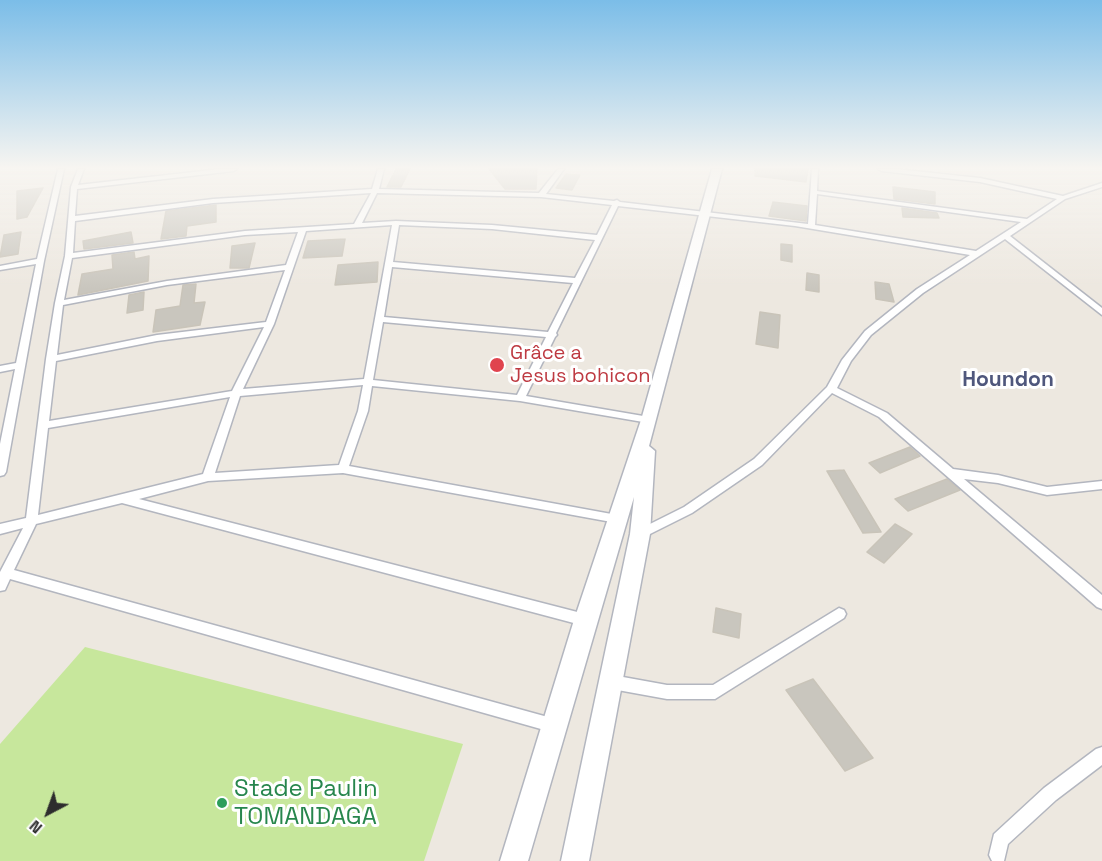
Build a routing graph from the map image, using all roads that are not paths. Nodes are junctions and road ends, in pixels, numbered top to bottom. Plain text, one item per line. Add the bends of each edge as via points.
1 (52, 209) edge
2 (73, 209) edge
3 (153, 209) edge
4 (365, 209) edge
5 (614, 209) edge
6 (670, 209) edge
7 (706, 209) edge
8 (812, 209) edge
9 (941, 209) edge
10 (1046, 209) edge
11 (705, 214) junction
12 (72, 219) junction
13 (1029, 221) junction
14 (396, 223) junction
15 (357, 225) junction
16 (811, 226) junction
17 (303, 228) junction
18 (1006, 236) junction
19 (600, 238) junction
20 (978, 254) junction
21 (69, 256) junction
22 (40, 261) junction
23 (389, 264) junction
24 (290, 267) junction
25 (0, 268) edge
26 (579, 281) junction
27 (59, 303) junction
28 (1102, 312) edge
29 (378, 319) junction
30 (270, 324) junction
31 (553, 335) junction
32 (51, 359) junction
33 (20, 365) junction
34 (0, 369) edge
35 (367, 382) junction
36 (831, 389) junction
37 (236, 393) junction
38 (520, 398) junction
39 (649, 420) junction
40 (42, 426) junction
41 (3, 435) edge
42 (343, 469) junction
43 (0, 472) edge
44 (951, 473) junction
45 (208, 477) junction
46 (1102, 485) edge
47 (122, 498) junction
48 (617, 519) junction
49 (31, 523) junction
50 (0, 529) edge
51 (640, 534) junction
52 (3, 580) edge
53 (1102, 603) edge
54 (839, 614) dead end
55 (585, 620) junction
56 (612, 682) junction
57 (556, 726) junction
58 (1102, 755) edge
59 (998, 855) dead end
60 (514, 861) edge
61 (575, 861) edge

1 - 22 street
2 - 12 street
3 - 12 street
4 - 15 street
5 - 19 street
6 - 11 street
7 - 11 main road
8 - 16 street
9 - 13 street
10 - 13 street
11 - 16 street
11 - 39 main road
12 - 21 street
13 - 18 street
14 - 15 street
14 - 19 street via 492,227
14 - 23 street
15 - 17 street
16 - 20 street
17 - 21 street
17 - 24 street
18 - 20 street
18 - 28 street
19 - 26 street
20 - 36 street via 920,291 868,333
21 - 27 street
22 - 25 street
22 - 33 street
23 - 26 street
23 - 29 street
24 - 27 street via 166,283
24 - 30 street
26 - 31 street
27 - 32 street
29 - 31 street
29 - 35 street
30 - 32 street via 157,338
30 - 37 street
31 - 38 street
32 - 40 street
33 - 34 street
33 - 41 street
35 - 37 street
35 - 38 street
35 - 42 street via 363,411
36 - 44 street via 883,415
36 - 51 street via 758,462 688,510
37 - 40 street
37 - 45 street
38 - 39 street
39 - 48 main road
39 - 51 main road
40 - 49 street
41 - 43 street
42 - 45 street
42 - 48 street
44 - 46 street via 1047,491
44 - 53 street
45 - 47 street
47 - 49 street
47 - 55 street
48 - 55 main road
49 - 50 street
49 - 52 street
51 - 56 main road
52 - 57 street
54 - 56 street via 715,692 667,692
55 - 57 main road
56 - 61 main road
57 - 60 main road
58 - 59 street via 1050,794 1000,840

